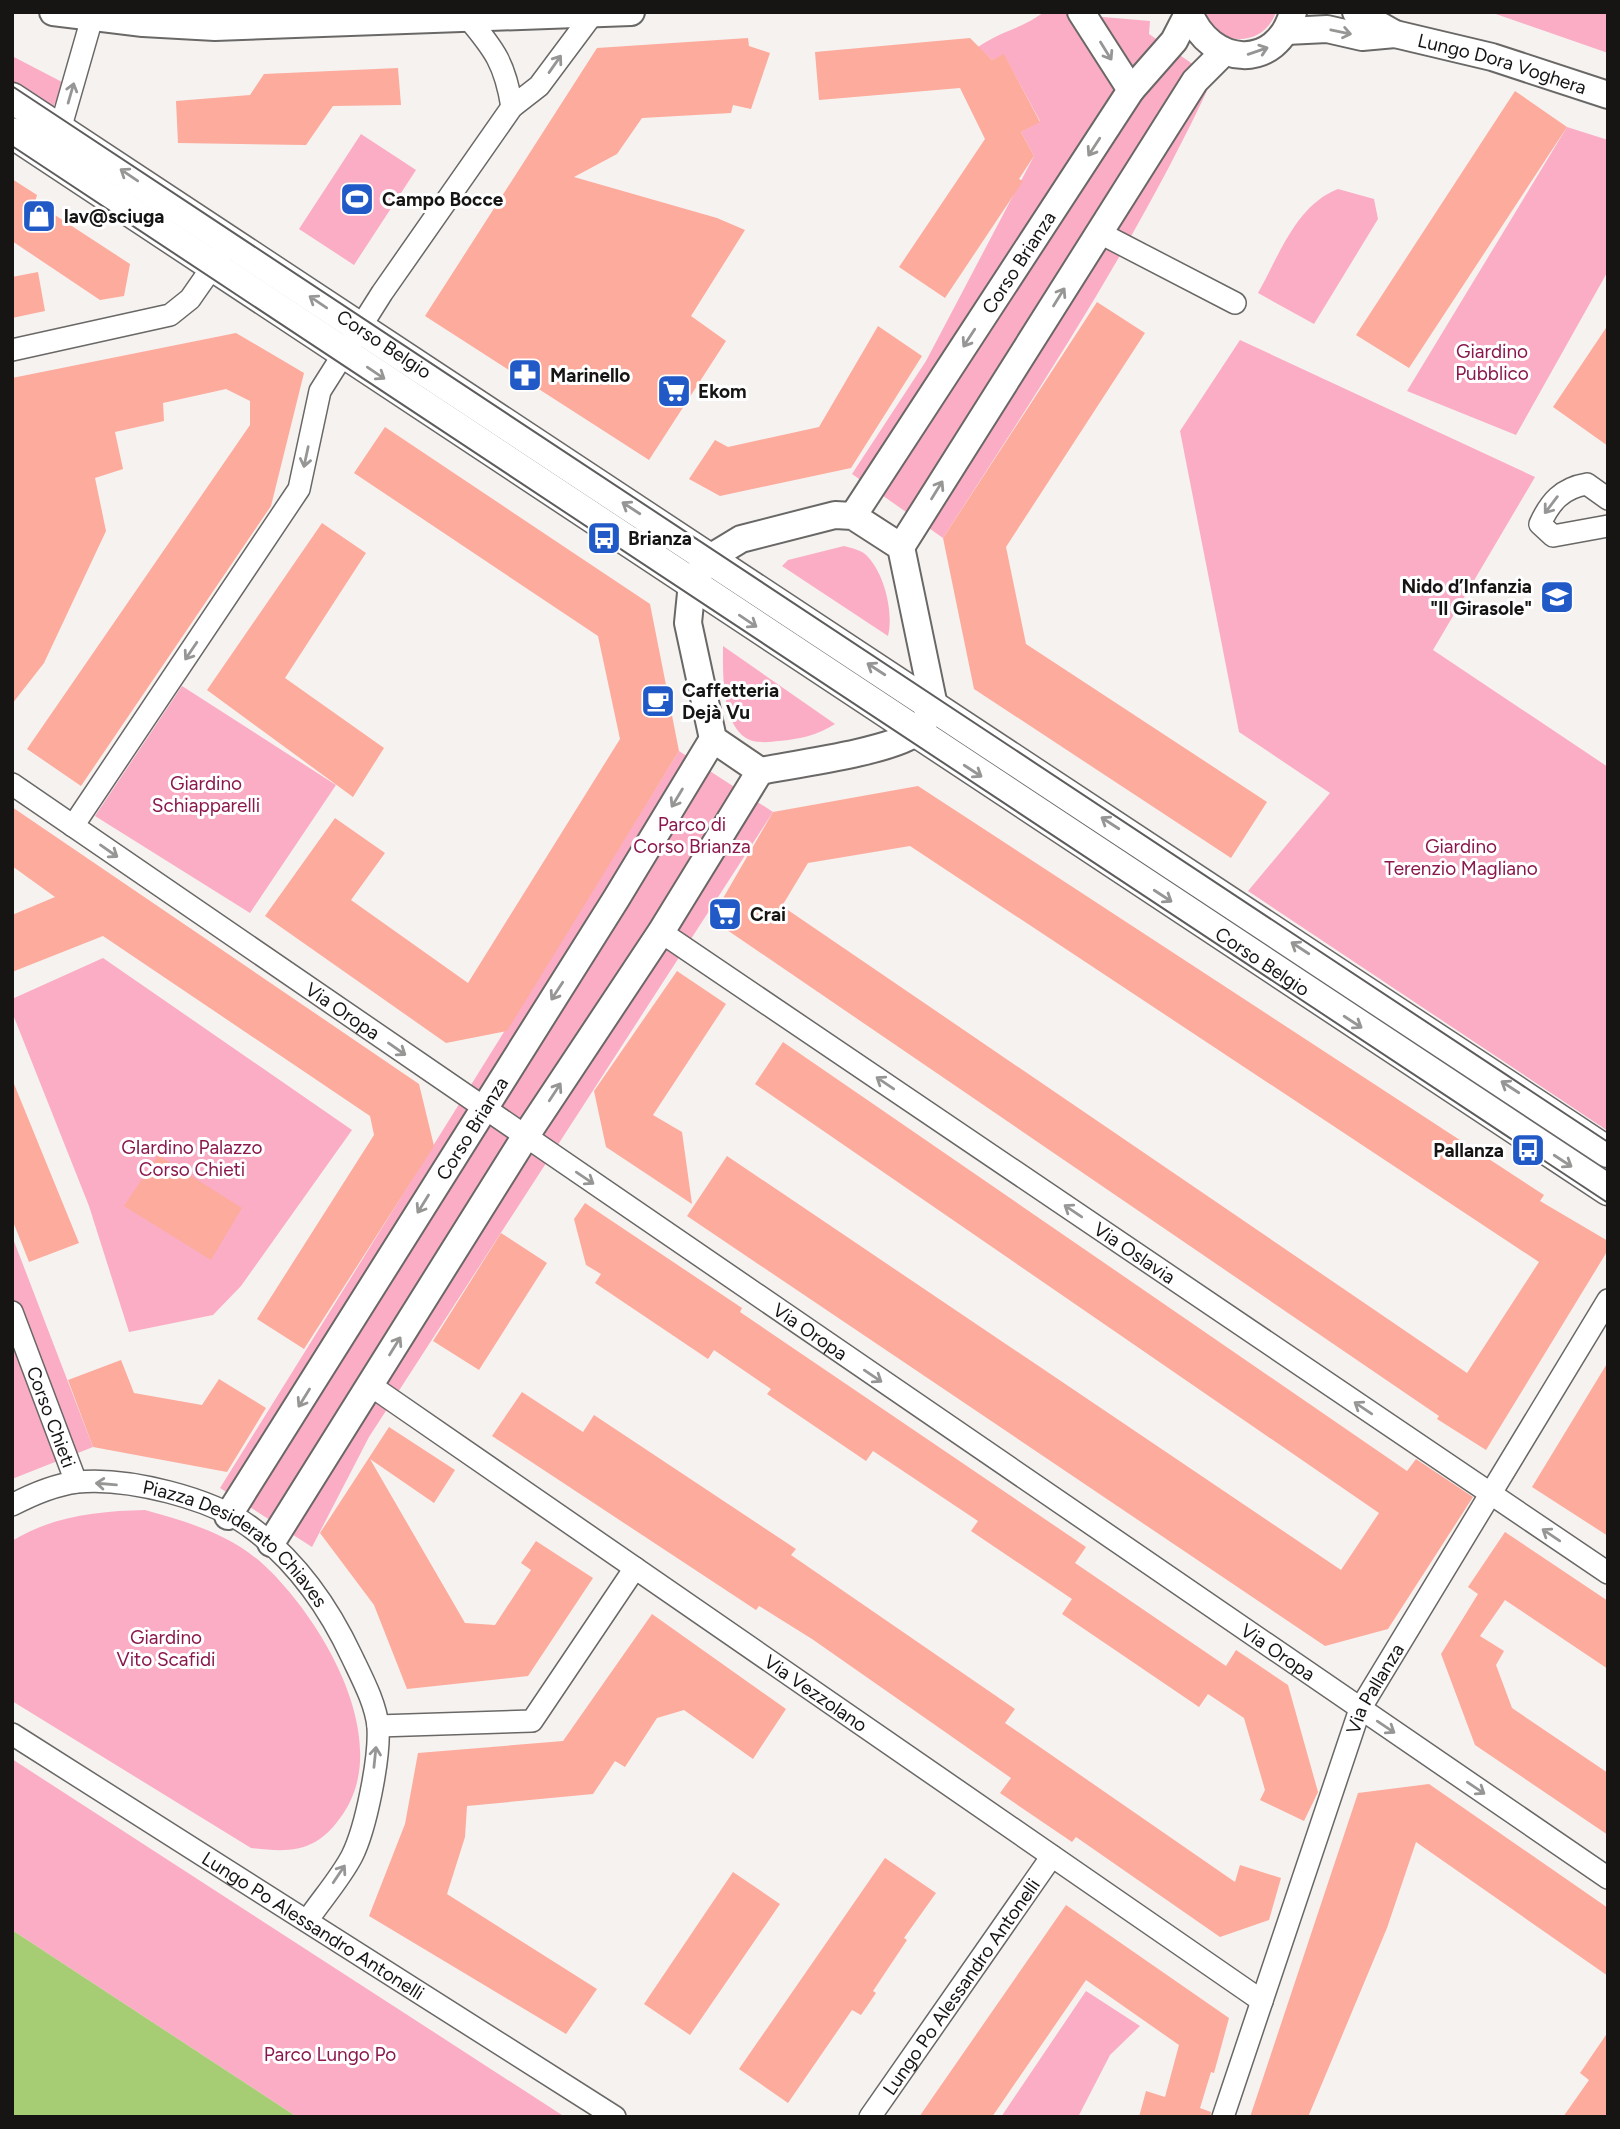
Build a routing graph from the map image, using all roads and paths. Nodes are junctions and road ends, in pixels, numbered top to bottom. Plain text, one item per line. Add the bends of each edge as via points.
1 (53, 12) edge
2 (631, 12) edge
3 (1081, 12) edge
4 (1189, 12) edge
5 (1356, 12) edge
6 (592, 15) junction
7 (467, 17) junction
8 (92, 18) junction
9 (1289, 22) edge
10 (1395, 34) junction
11 (1224, 52) junction
12 (1131, 90) junction
13 (1608, 95) edge
14 (12, 98) edge
15 (512, 107) junction
16 (61, 130) junction
17 (12, 133) edge
18 (51, 159) junction
19 (1100, 233) junction
20 (222, 255) junction
21 (1234, 303) dead end
22 (351, 340) junction
23 (12, 350) edge
24 (1608, 499) edge
25 (853, 516) junction
26 (1608, 526) edge
27 (901, 547) junction
28 (700, 571) junction
29 (933, 706) junction
30 (916, 733) junction
31 (713, 739) junction
32 (760, 771) junction
33 (12, 784) edge
34 (73, 826) junction
35 (661, 932) junction
36 (482, 1108) junction
37 (526, 1138) junction
38 (1608, 1152) edge
39 (1608, 1191) edge
40 (1608, 1300) edge
41 (12, 1311) edge
42 (370, 1385) junction
43 (76, 1482) junction
44 (1489, 1494) junction
45 (12, 1505) edge
46 (228, 1516) junction
47 (271, 1543) junction
48 (635, 1568) junction
49 (1608, 1573) edge
50 (1360, 1709) junction
51 (378, 1726) junction
52 (12, 1734) edge
53 (1052, 1856) junction
54 (1608, 1878) edge
55 (307, 1921) junction
56 (1262, 2001) junction
57 (615, 2117) edge
58 (870, 2117) edge
59 (1223, 2117) edge

1 - 8 street
2 - 6 street
3 -> 12 street
4 - 11 street via 1206,43
4 - 12 street, Corso Brianza via 1174,41
5 - 10 street, Lungo Dora Voghera
6 - 7 street
15 -> 6 street via 539,86
7 - 8 street via 215,27
7 - 15 street via 495,49
16 -> 8 street
9 -> 10 street, Lungo Dora Voghera via 1362,37
11 -> 9 street, Lungo Dora Voghera via 1258,53 1274,44
10 - 13 street, Lungo Dora Voghera via 1492,57
11 - 19 street via 1195,81
12 -> 25 street, Corso Brianza
14 - 16 main road, Corso Belgio
15 - 22 street
16 - 18 street
20 -> 16 main road, Corso Belgio
17 - 18 main road, Corso Belgio
18 - 20 main road, Corso Belgio
19 - 21 street
27 -> 19 street
20 - 22 main road, Corso Belgio
20 - 23 street via 190,299 170,315
22 - 28 main road, Corso Belgio
22 -> 34 street, Corso Belgio via 320,391 299,489
24 -> 26 street via 1587,484 1572,486 1557,497 1540,524 1553,536
25 - 27 street
25 - 28 street via 835,515 741,539
27 - 29 street
29 -> 28 main road, Corso Belgio
28 -> 30 main road, Corso Belgio
28 - 31 street via 688,623
29 - 30 street
38 -> 29 main road, Corso Belgio
30 - 32 street via 872,749
30 -> 39 main road, Corso Belgio
31 - 32 street
31 -> 36 street, Corso Brianza
32 - 35 street
33 - 34 street, Via Oropa
34 -> 36 street, Via Oropa
37 -> 35 street
44 -> 35 street, Via Oslavia
36 - 37 street, Via Oropa
36 -> 46 street, Corso Brianza
42 -> 37 street
37 -> 50 street, Via Oropa
40 - 44 street, Via Pallanza
41 - 43 street, Corso Chieti
42 - 47 street
42 - 48 street, Via Vezzolano
43 - 45 street, Piazza Desiderato Chiaves via 32,1494
46 -> 43 street, Piazza Desiderato Chiaves via 203,1503 153,1489
49 -> 44 street, Via Oslavia
44 - 50 street, Via Pallanza
46 - 47 street, Piazza Desiderato Chiaves
47 - 51 street, Piazza Desiderato Chiaves via 294,1565 338,1626
48 - 51 street via 532,1721
48 - 53 street, Via Vezzolano
50 -> 54 street, Via Oropa
50 - 56 street, Via Pallanza
55 -> 51 street, Piazza Desiderato Chiaves via 352,1855 371,1792
52 - 55 street, Lungo Po Alessandro Antonelli
53 - 56 street, Via Vezzolano
53 - 58 street, Lungo Po Alessandro Antonelli
55 - 57 street, Lungo Po Alessandro Antonelli
56 - 59 street, Via Pallanza

